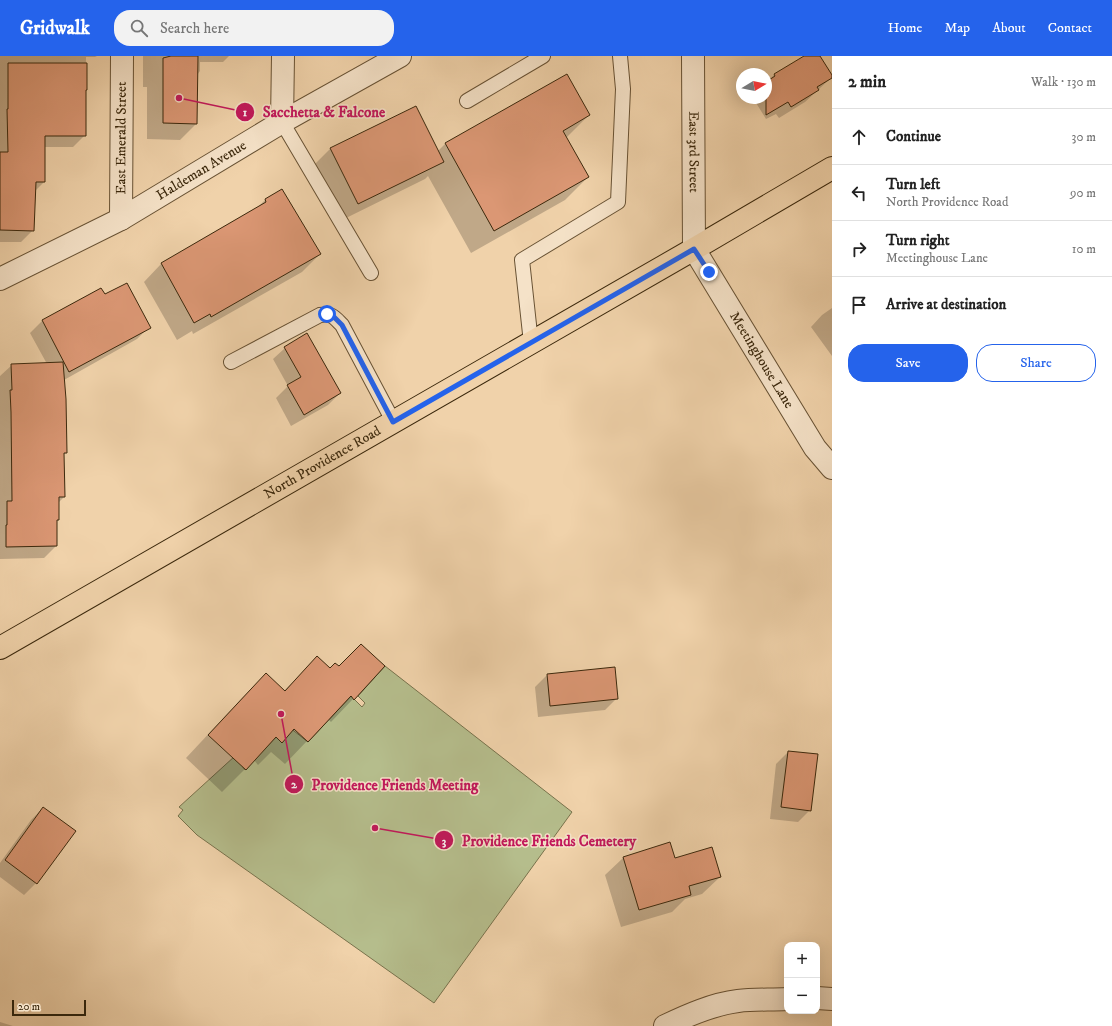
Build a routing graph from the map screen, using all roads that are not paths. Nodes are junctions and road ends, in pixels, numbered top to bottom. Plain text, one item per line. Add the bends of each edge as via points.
1 (122, 56) edge
2 (283, 56) edge
3 (400, 56) edge
4 (543, 56) edge
5 (620, 56) edge
6 (694, 56) edge
7 (467, 101) dead end
8 (282, 122) junction
9 (832, 168) edge
10 (121, 219) junction
11 (694, 249) junction
12 (371, 273) dead end
13 (0, 279) edge
14 (531, 343) junction
15 (231, 362) dead end
16 (393, 422) junction
17 (832, 468) edge
18 (0, 648) edge
19 (820, 998) edge
20 (784, 999) edge
21 (832, 999) edge
22 (665, 1026) edge

1 - 10 street, East Emerald Street
2 - 8 street
3 - 8 street, Haldeman Avenue
4 - 7 lane
5 - 14 lane via 623,89 618,202 522,260
6 - 11 street, East 3rd Street
8 - 10 street, Haldeman Avenue
8 - 12 lane
9 - 11 main road, North Providence Road
10 - 13 street, Haldeman Avenue
11 - 14 main road, North Providence Road
11 - 17 street, Meetinghouse Lane via 815,448
14 - 16 main road, North Providence Road
15 - 16 lane via 320,315 333,316 342,325
16 - 18 main road, North Providence Road
19 - 21 street
20 - 22 street via 737,1001 707,1008

